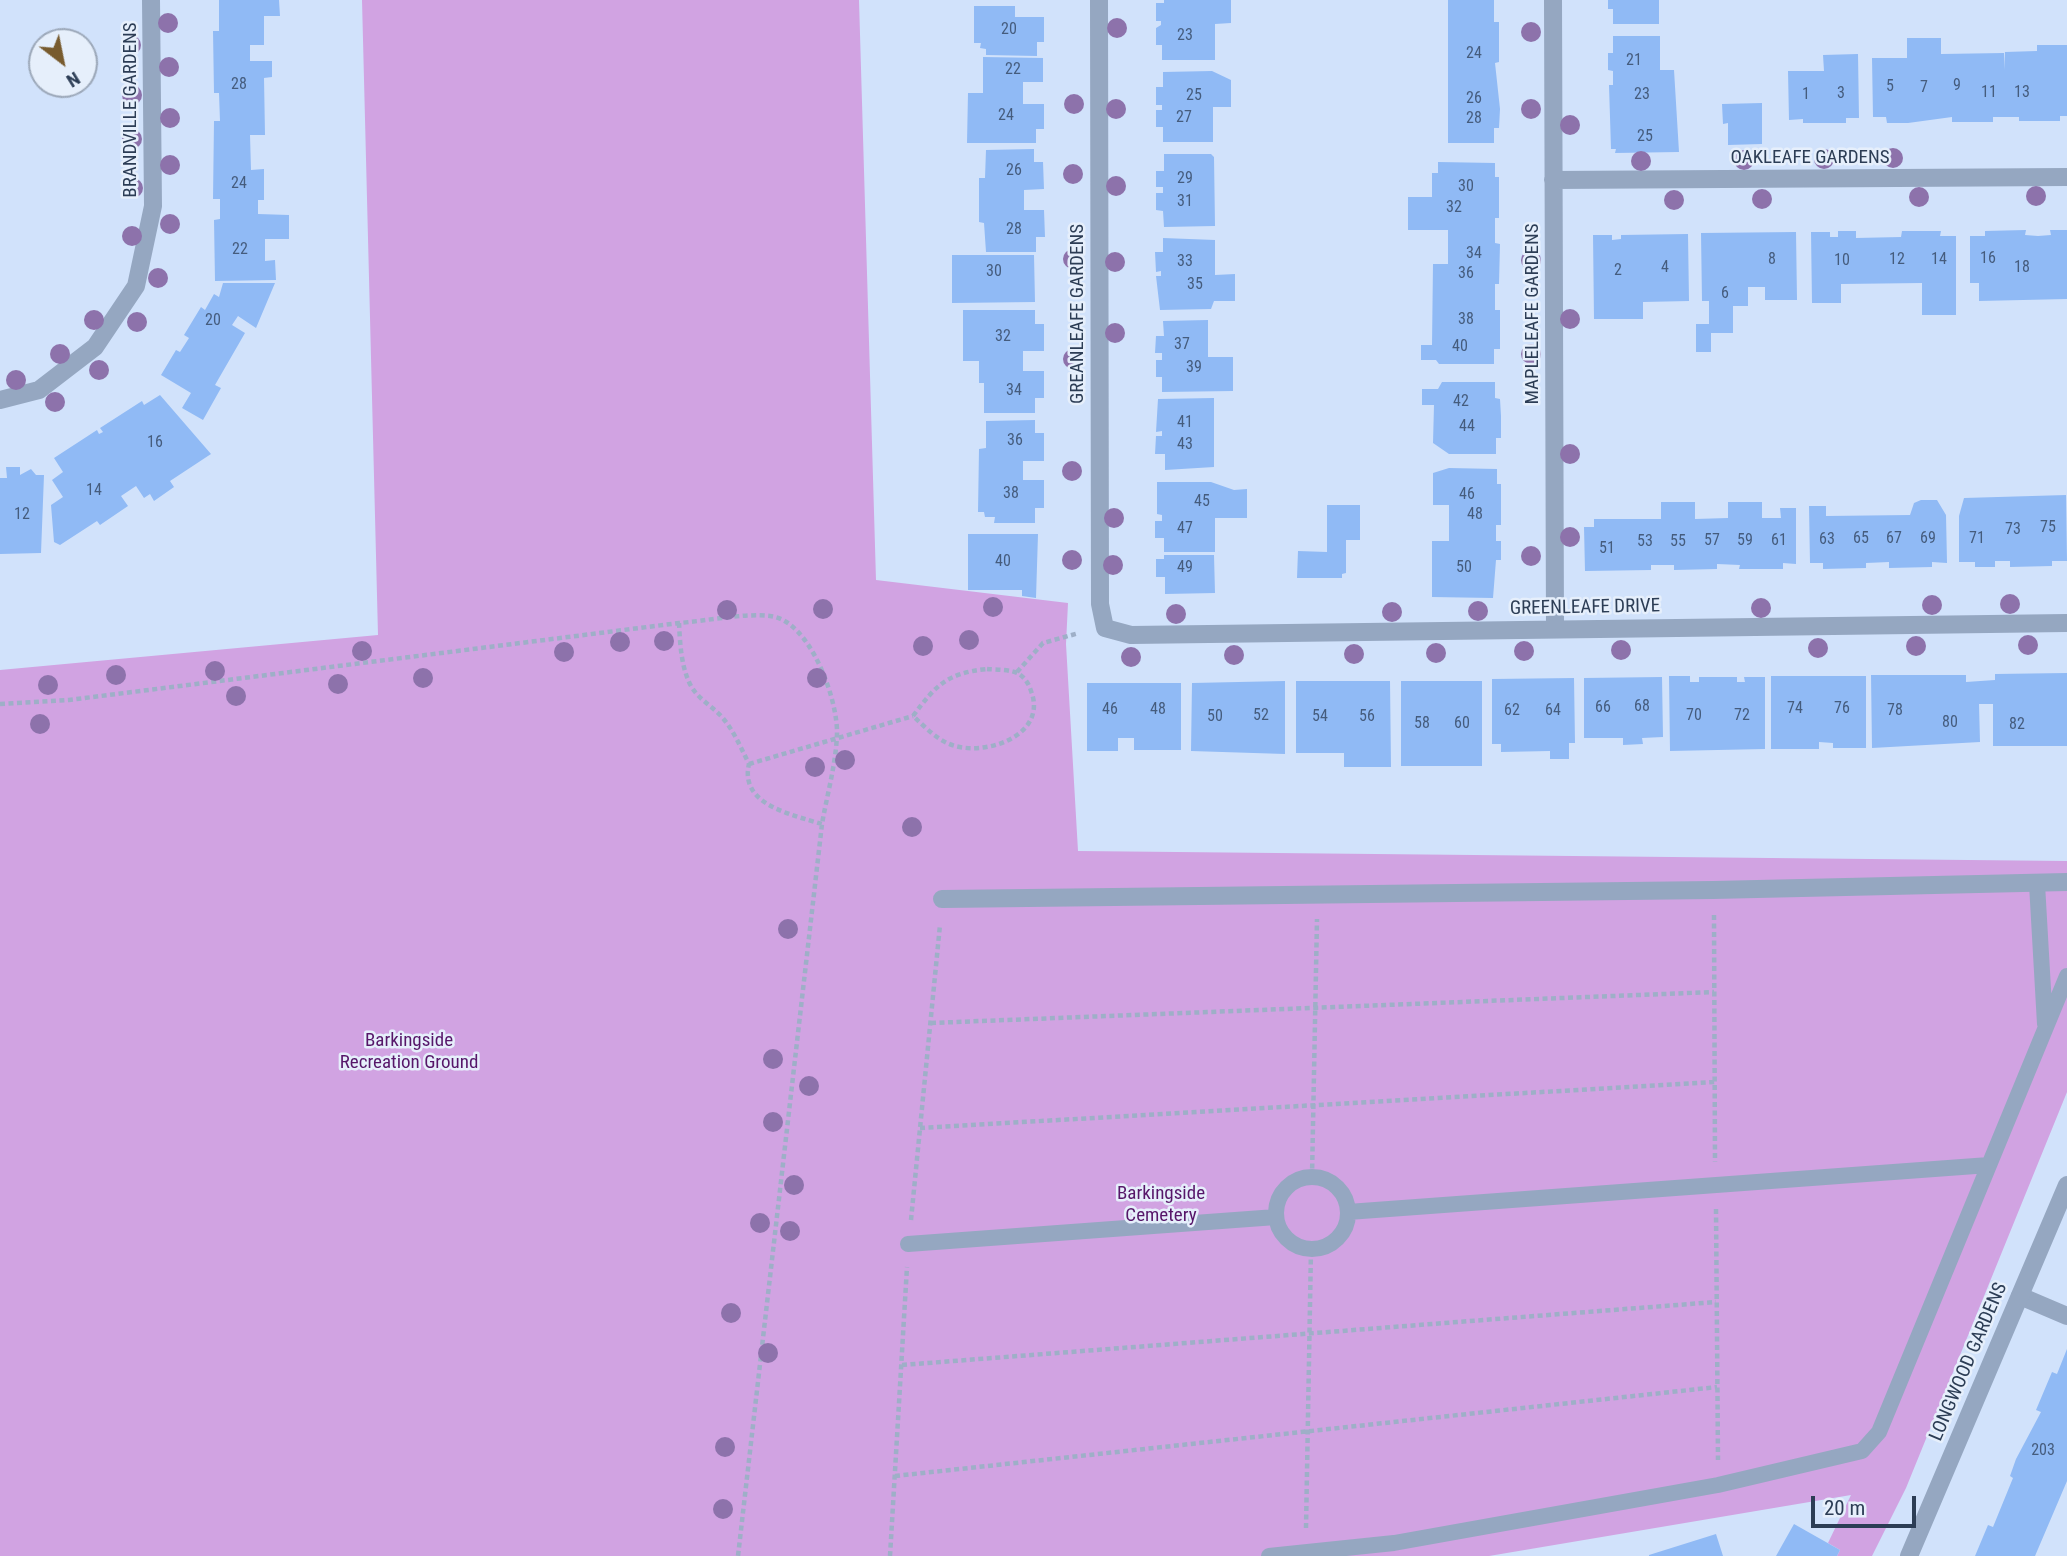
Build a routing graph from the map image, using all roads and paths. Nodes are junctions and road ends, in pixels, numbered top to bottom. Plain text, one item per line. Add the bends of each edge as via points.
1 (152, 0) edge
2 (1099, 0) edge
3 (1553, 0) edge
4 (2067, 177) edge
5 (1553, 180) junction
6 (0, 400) edge
7 (679, 623) junction
8 (2067, 623) edge
9 (1105, 628) junction
10 (1555, 629) junction
11 (1017, 672) junction
12 (0, 704) edge
13 (913, 716) junction
14 (837, 737) junction
15 (749, 764) junction
16 (822, 824) junction
17 (2067, 882) edge
18 (2037, 884) junction
19 (1317, 894) junction
20 (942, 899) dead end
21 (2067, 976) edge
22 (1714, 992) dead end
23 (1316, 1007) junction
24 (931, 1023) dead end
25 (2045, 1029) junction
26 (1715, 1082) dead end
27 (1314, 1105) junction
28 (920, 1128) dead end
29 (1989, 1166) junction
30 (1312, 1177) junction
31 (2067, 1185) edge
32 (1348, 1212) junction
33 (1276, 1217) junction
34 (908, 1244) dead end
35 (1311, 1249) junction
36 (2020, 1296) junction
37 (1716, 1302) dead end
38 (2067, 1316) edge
39 (1309, 1333) junction
40 (901, 1365) dead end
41 (1717, 1387) dead end
42 (1307, 1431) junction
43 (895, 1476) dead end
44 (1305, 1552) junction
45 (738, 1556) edge
46 (1269, 1556) edge
47 (1909, 1556) edge

1 - 6 street, BRANDVILLE GARDENS via 153,206 136,286 95,347 39,390
2 - 9 street, GREANLEAFE GARDENS via 1100,604
3 - 5 street, MAPLELEAFE GARDENS
4 - 5 street, OAKLEAFE GARDENS
5 - 10 street, MAPLELEAFE GARDENS
7 - 12 path via 69,700
7 - 14 path via 772,615 790,626 807,642 820,666 837,715
7 - 15 path via 689,682 733,731
8 - 10 street, GREENLEAFE DRIVE
9 - 10 street, GREENLEAFE DRIVE via 1131,635
9 - 11 path via 1043,643
11 - 13 path via 987,668 947,678
11 - 13 path via 1028,682 1034,698 1032,714 1023,730 1008,741 966,749 946,743
13 - 14 path
14 - 15 path
14 - 16 path
15 - 16 path via 746,776 755,795
16 - 45 path
17 - 18 street
18 - 19 street
18 - 25 lane
19 - 20 street
19 - 23 path
21 - 25 lane
22 - 23 path
23 - 24 path
23 - 27 path
25 - 29 lane
26 - 27 path
27 - 28 path
27 - 30 path
29 - 32 lane
29 - 44 lane via 1879,1432 1862,1451 1718,1485 1394,1544
30 - 32 lane via 1333,1184
30 - 33 lane via 1290,1185 1276,1205
31 - 36 street, LONGWOOD GARDENS
32 - 35 lane via 1341,1234
33 - 34 lane
33 - 35 lane via 1292,1243
35 - 39 path
36 - 38 street
36 - 47 street, LONGWOOD GARDENS
37 - 39 path
39 - 40 path
39 - 42 path
41 - 42 path
42 - 43 path
42 - 44 path
44 - 46 lane

